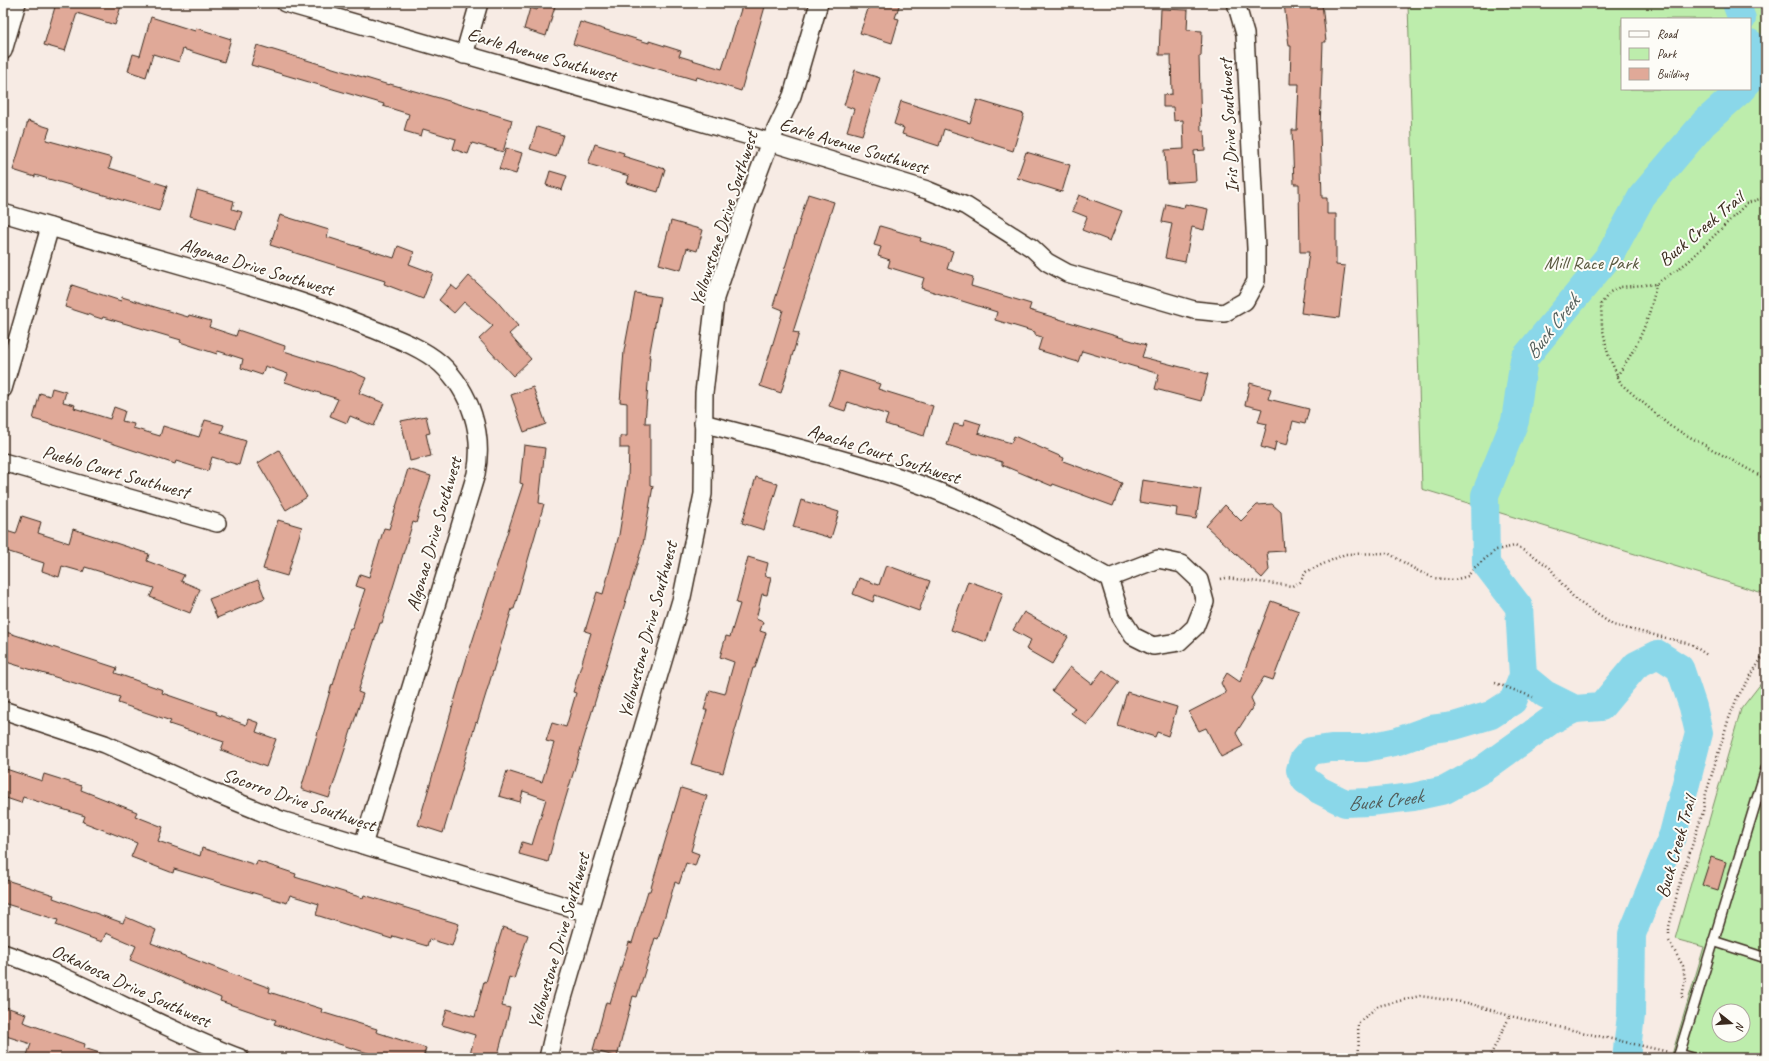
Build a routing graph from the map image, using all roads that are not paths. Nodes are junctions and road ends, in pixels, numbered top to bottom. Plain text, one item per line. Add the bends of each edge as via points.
1 (17, 3) edge
2 (285, 3) edge
3 (479, 3) edge
4 (819, 3) edge
5 (1236, 3) edge
6 (3, 51) edge
7 (464, 55) junction
8 (770, 142) junction
9 (3, 213) edge
10 (50, 227) junction
11 (1256, 248) joint
12 (3, 389) edge
13 (703, 423) junction
14 (3, 462) edge
15 (217, 523) dead end
16 (1109, 578) junction
17 (3, 710) edge
18 (1766, 769) edge
19 (363, 844) junction
20 (588, 913) junction
21 (1714, 941) junction
22 (3, 953) edge
23 (1766, 958) edge
24 (1678, 1056) edge
25 (240, 1058) edge
26 (548, 1058) edge
27 (1693, 1058) edge

1 - 6 street
2 - 7 street, Earle Avenue Southwest
3 - 7 street
4 - 8 street, Yellowstone Drive Southwest via 792,96
5 - 11 street, Iris Drive Southwest via 1245,34
7 - 8 street, Earle Avenue Southwest
8 - 11 street, Earle Avenue Southwest via 927,190 966,206 1067,273 1194,310 1224,313 1245,302 1256,281
8 - 13 street, Yellowstone Drive Southwest via 715,298
9 - 10 street, Algonac Drive Southwest
10 - 12 street
10 - 19 street, Algonac Drive Southwest via 247,284 343,317 430,356 448,371 467,399 478,437 479,460 476,474
13 - 16 street, Apache Court Southwest via 913,482 1003,520
13 - 20 street, Yellowstone Drive Southwest via 703,494 682,597
14 - 15 street, Pueblo Court Southwest
16 - 16 street via 1121,617 1133,636 1154,646 1179,642 1195,627 1205,602 1199,580 1182,564 1158,558
17 - 19 street, Socorro Drive Southwest via 105,744 256,811
18 - 21 lane
19 - 20 street, Socorro Drive Southwest
20 - 26 street, Yellowstone Drive Southwest
21 - 23 lane
21 - 24 lane
22 - 25 street, Oskaloosa Drive Southwest via 62,976 189,1038
24 - 27 lane

